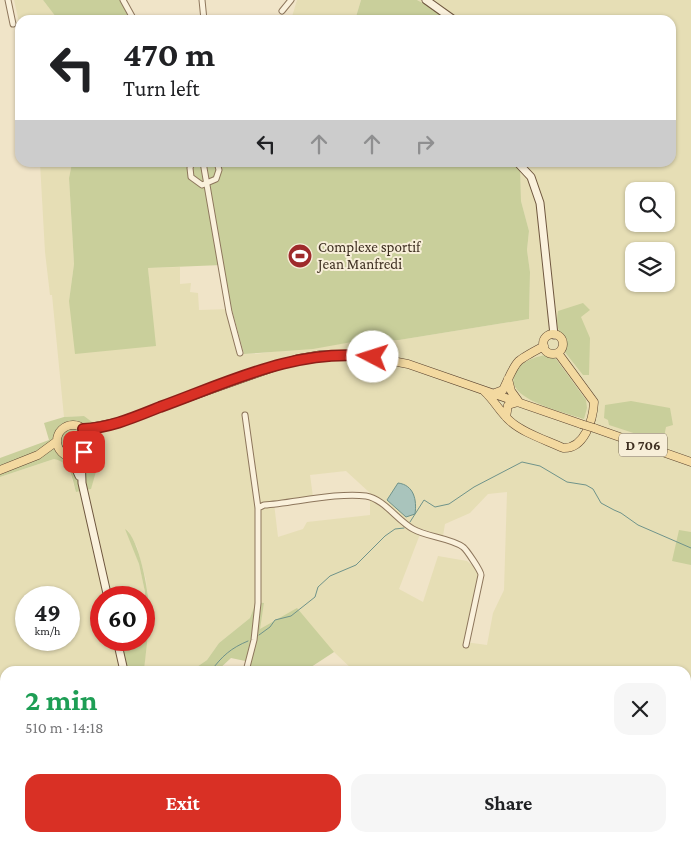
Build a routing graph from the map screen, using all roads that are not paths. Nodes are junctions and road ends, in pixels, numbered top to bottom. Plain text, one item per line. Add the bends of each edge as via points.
1 (8, 0) edge
2 (123, 0) edge
3 (202, 0) edge
4 (291, 0) edge
5 (426, 0) edge
6 (282, 11) dead end
7 (131, 15) edge
8 (204, 15) edge
9 (447, 15) edge
10 (14, 24) dead end
11 (190, 167) edge
12 (205, 167) edge
13 (217, 167) edge
14 (522, 167) edge
15 (207, 184) junction
16 (554, 335) junction
17 (544, 346) junction
18 (240, 353) dead end
19 (558, 353) junction
20 (508, 379) junction
21 (480, 389) junction
22 (495, 393) junction
23 (520, 402) junction
24 (245, 415) dead end
25 (506, 417) junction
26 (119, 422) junction
27 (83, 429) junction
28 (89, 440) junction
29 (57, 441) junction
30 (61, 451) junction
31 (81, 454) junction
32 (38, 455) junction
33 (70, 456) junction
34 (691, 462) edge
35 (0, 470) edge
36 (82, 483) junction
37 (258, 508) junction
38 (105, 586) edge
39 (466, 645) dead end
40 (119, 651) edge
41 (123, 666) edge
42 (247, 666) edge

1 - 10 street
2 - 7 street
3 - 8 street
4 - 6 street
5 - 9 street
11 - 15 street via 192,177 198,183
12 - 15 street
13 - 15 street via 218,175
14 - 16 street via 531,177 540,203
15 - 18 street via 229,312
16 - 17 main road via 547,337
16 - 19 main road via 563,342
17 - 19 main road via 549,353
17 - 20 main road via 517,360
19 - 25 main road via 594,402 580,444 572,449 562,448
20 - 22 main road via 503,390
20 - 23 main road via 511,391
21 - 22 main road, D 706
21 - 25 main road via 492,398
21 - 26 main road, D 706 via 384,358 320,355 270,367
22 - 23 main road, D 706
23 - 25 main road via 508,406
23 - 34 main road, D 706, bridge
24 - 37 street
26 - 27 main road, D 706
26 - 28 main road, D 706
27 - 28 main road
27 - 29 main road via 68,426
28 - 31 main road
29 - 30 main road
29 - 32 main road
30 - 32 main road
30 - 33 main road
31 - 33 main road
31 - 36 street
32 - 35 main road
33 - 36 street
36 - 38 street
37 - 39 street via 364,496 376,500 419,532 462,546 481,575
37 - 42 street via 258,603
40 - 41 street

